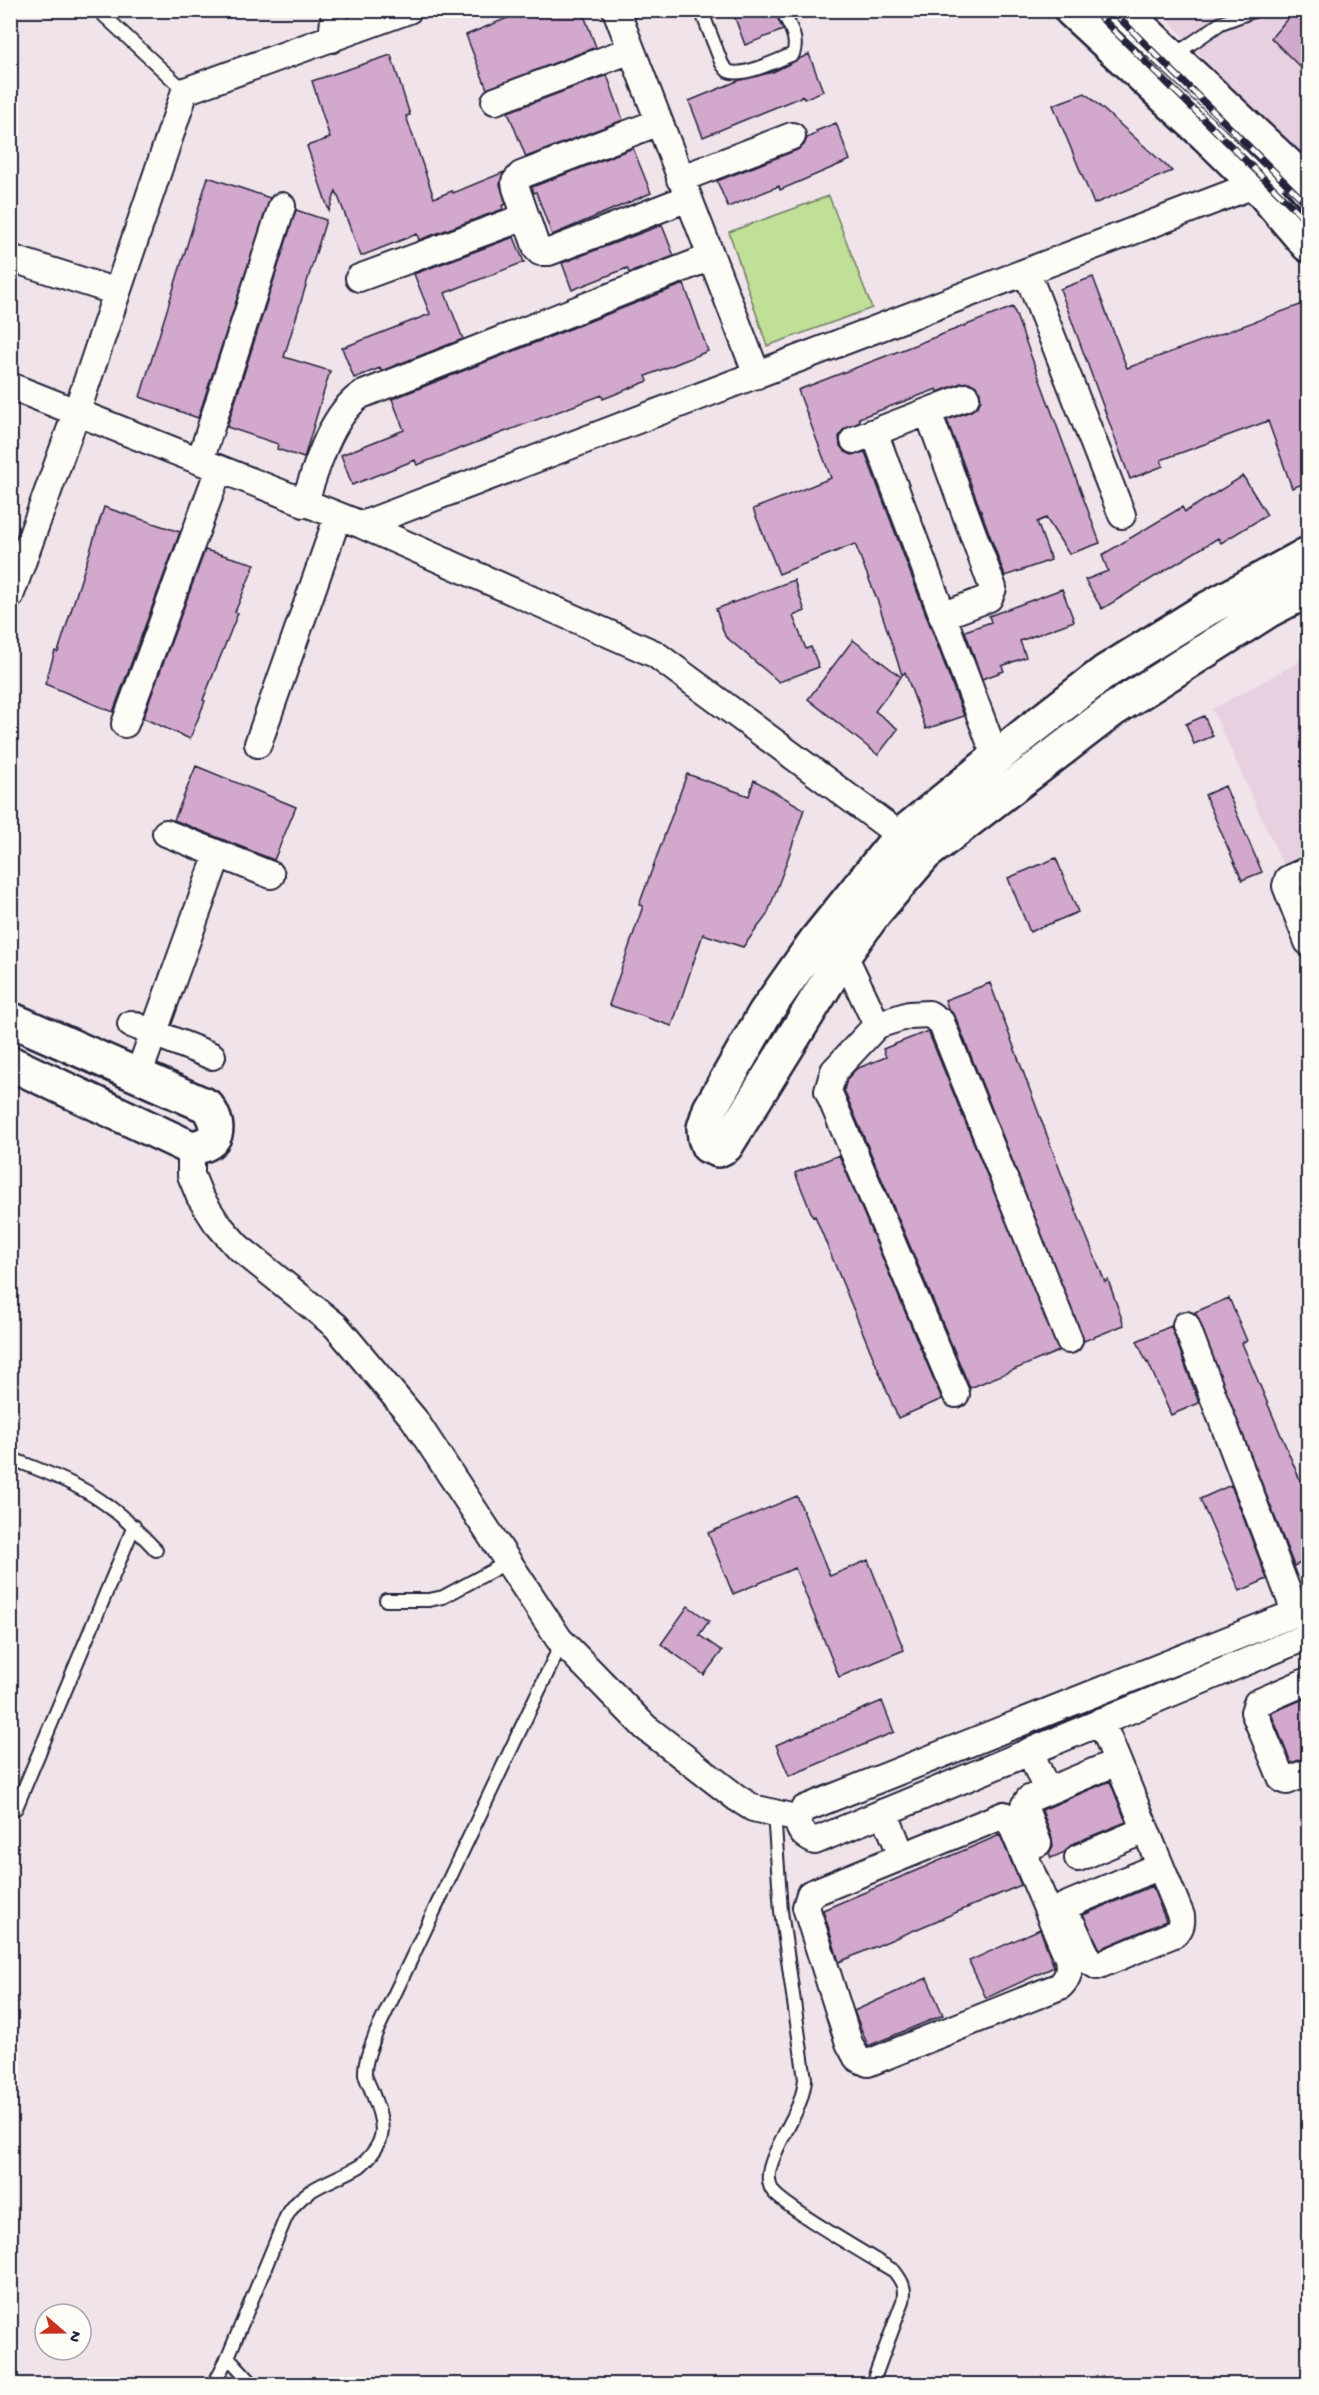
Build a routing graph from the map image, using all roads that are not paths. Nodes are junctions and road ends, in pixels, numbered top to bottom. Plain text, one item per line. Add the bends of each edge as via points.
1 (98, 10) edge
2 (335, 10) edge
3 (409, 10) edge
4 (616, 10) edge
5 (701, 10) edge
6 (782, 10) edge
7 (1071, 10) edge
8 (1122, 10) edge
9 (1256, 10) edge
10 (332, 39) junction
11 (632, 50) junction
12 (1172, 57) junction
13 (185, 91) junction
14 (495, 101) dead end
15 (659, 122) junction
16 (792, 136) dead end
17 (1301, 180) edge
18 (1256, 184) junction
19 (684, 188) junction
20 (282, 206) dead end
21 (525, 217) junction
22 (1308, 245) edge
23 (711, 257) junction
24 (10, 258) edge
25 (1027, 273) junction
26 (359, 278) dead end
27 (117, 292) junction
28 (757, 375) junction
29 (10, 386) edge
30 (966, 397) dead end
31 (77, 411) junction
32 (928, 412) junction
33 (209, 465) junction
34 (304, 504) junction
35 (1122, 515) dead end
36 (338, 516) junction
37 (362, 525) junction
38 (1308, 554) edge
39 (1308, 590) edge
40 (10, 596) edge
41 (942, 616) junction
42 (1105, 672) junction
43 (1125, 702) junction
44 (125, 724) dead end
45 (258, 744) dead end
46 (996, 758) junction
47 (166, 833) dead end
48 (913, 844) junction
49 (218, 854) junction
50 (1308, 870) edge
51 (271, 875) dead end
52 (1308, 942) edge
53 (831, 947) junction
54 (10, 1019) edge
55 (877, 1025) junction
56 (142, 1029) junction
57 (212, 1056) dead end
58 (10, 1064) edge
59 (138, 1076) junction
60 (191, 1149) junction
61 (1186, 1325) dead end
62 (1069, 1340) dead end
63 (957, 1394) dead end
64 (10, 1458) edge
65 (134, 1526) junction
66 (156, 1550) dead end
67 (508, 1562) junction
68 (386, 1599) dead end
69 (1302, 1611) edge
70 (1308, 1636) edge
71 (562, 1642) junction
72 (1308, 1681) edge
73 (1101, 1721) junction
74 (1030, 1751) junction
75 (1117, 1762) junction
76 (1308, 1772) edge
77 (1047, 1791) junction
78 (10, 1811) edge
79 (884, 1812) junction
80 (774, 1813) junction
81 (799, 1819) junction
82 (1145, 1830) junction
83 (902, 1856) junction
84 (1078, 1858) dead end
85 (1161, 1866) junction
86 (1065, 1906) junction
87 (228, 2357) junction
88 (214, 2385) edge
89 (253, 2385) edge
90 (872, 2385) edge

1 - 13 lane
2 - 10 street
3 - 10 street
4 - 11 street
5 - 6 lane via 722,64 737,73 792,54 795,40
7 - 18 street
8 - 12 street
9 - 12 lane via 1221,23
10 - 13 street
11 - 14 street
11 - 15 street
12 - 17 street
13 - 27 street
15 - 19 street
15 - 21 street via 521,175 515,182
16 - 19 street
17 - 18 street
18 - 22 street
18 - 25 street
19 - 21 street via 545,253 537,249
19 - 23 street
20 - 33 street
21 - 26 street
23 - 28 street
23 - 34 street via 361,395 350,402 338,419
24 - 27 street
25 - 28 street
25 - 35 street
27 - 31 street
28 - 37 street
29 - 31 street
30 - 32 street
31 - 33 street
31 - 40 street
32 - 41 street via 993,592 989,598
32 - 41 street via 864,436
33 - 34 street
33 - 44 street
34 - 36 street
36 - 37 street
36 - 45 street
37 - 48 street via 655,654
38 - 42 street via 1207,609
39 - 43 street via 1269,610
41 - 46 street
42 - 43 street
42 - 46 street
43 - 48 street
46 - 48 street
47 - 49 street
48 - 53 street via 875,912
49 - 51 street
49 - 56 street
50 - 52 street via 1288,879 1286,886
53 - 53 street via 726,1146 714,1150 708,1146 704,1128 710,1109 765,1013
53 - 55 street
54 - 59 street
55 - 62 street via 909,1015 929,1014 941,1022
55 - 63 street via 834,1071 828,1091
56 - 57 street
56 - 59 street
58 - 60 street
59 - 60 street via 207,1106 217,1124 216,1133 204,1146
60 - 67 street via 191,1175 216,1222 237,1246 336,1326 414,1419
61 - 69 street
64 - 65 lane via 77,1486
65 - 66 lane
65 - 78 lane via 16,1808
67 - 68 lane via 443,1597
67 - 71 street
69 - 81 street via 804,1809
70 - 73 street
71 - 80 street via 645,1727 737,1798 753,1808
71 - 87 lane via 376,2033 365,2074 383,2121 379,2141 360,2166 302,2195 293,2204
72 - 76 street via 1257,1703 1254,1712 1282,1779 1287,1781
73 - 74 street
73 - 75 street
74 - 77 street
74 - 79 street
75 - 77 street
75 - 82 street
77 - 86 street via 1029,1799 1024,1806
79 - 81 street via 815,1841 801,1832
79 - 83 street
80 - 81 street
80 - 90 lane via 781,1911 805,2079 802,2102 770,2167 768,2180 772,2192 894,2271 903,2283 903,2301
82 - 84 street
82 - 85 street
83 - 83 street via 1000,1816 1007,1817 1070,1969 1060,1986 868,2063 857,2058 849,2043 806,1901 810,1894
85 - 86 street
85 - 86 street via 1181,1916 1179,1930 1174,1934 1093,1965
87 - 88 lane
87 - 89 lane

